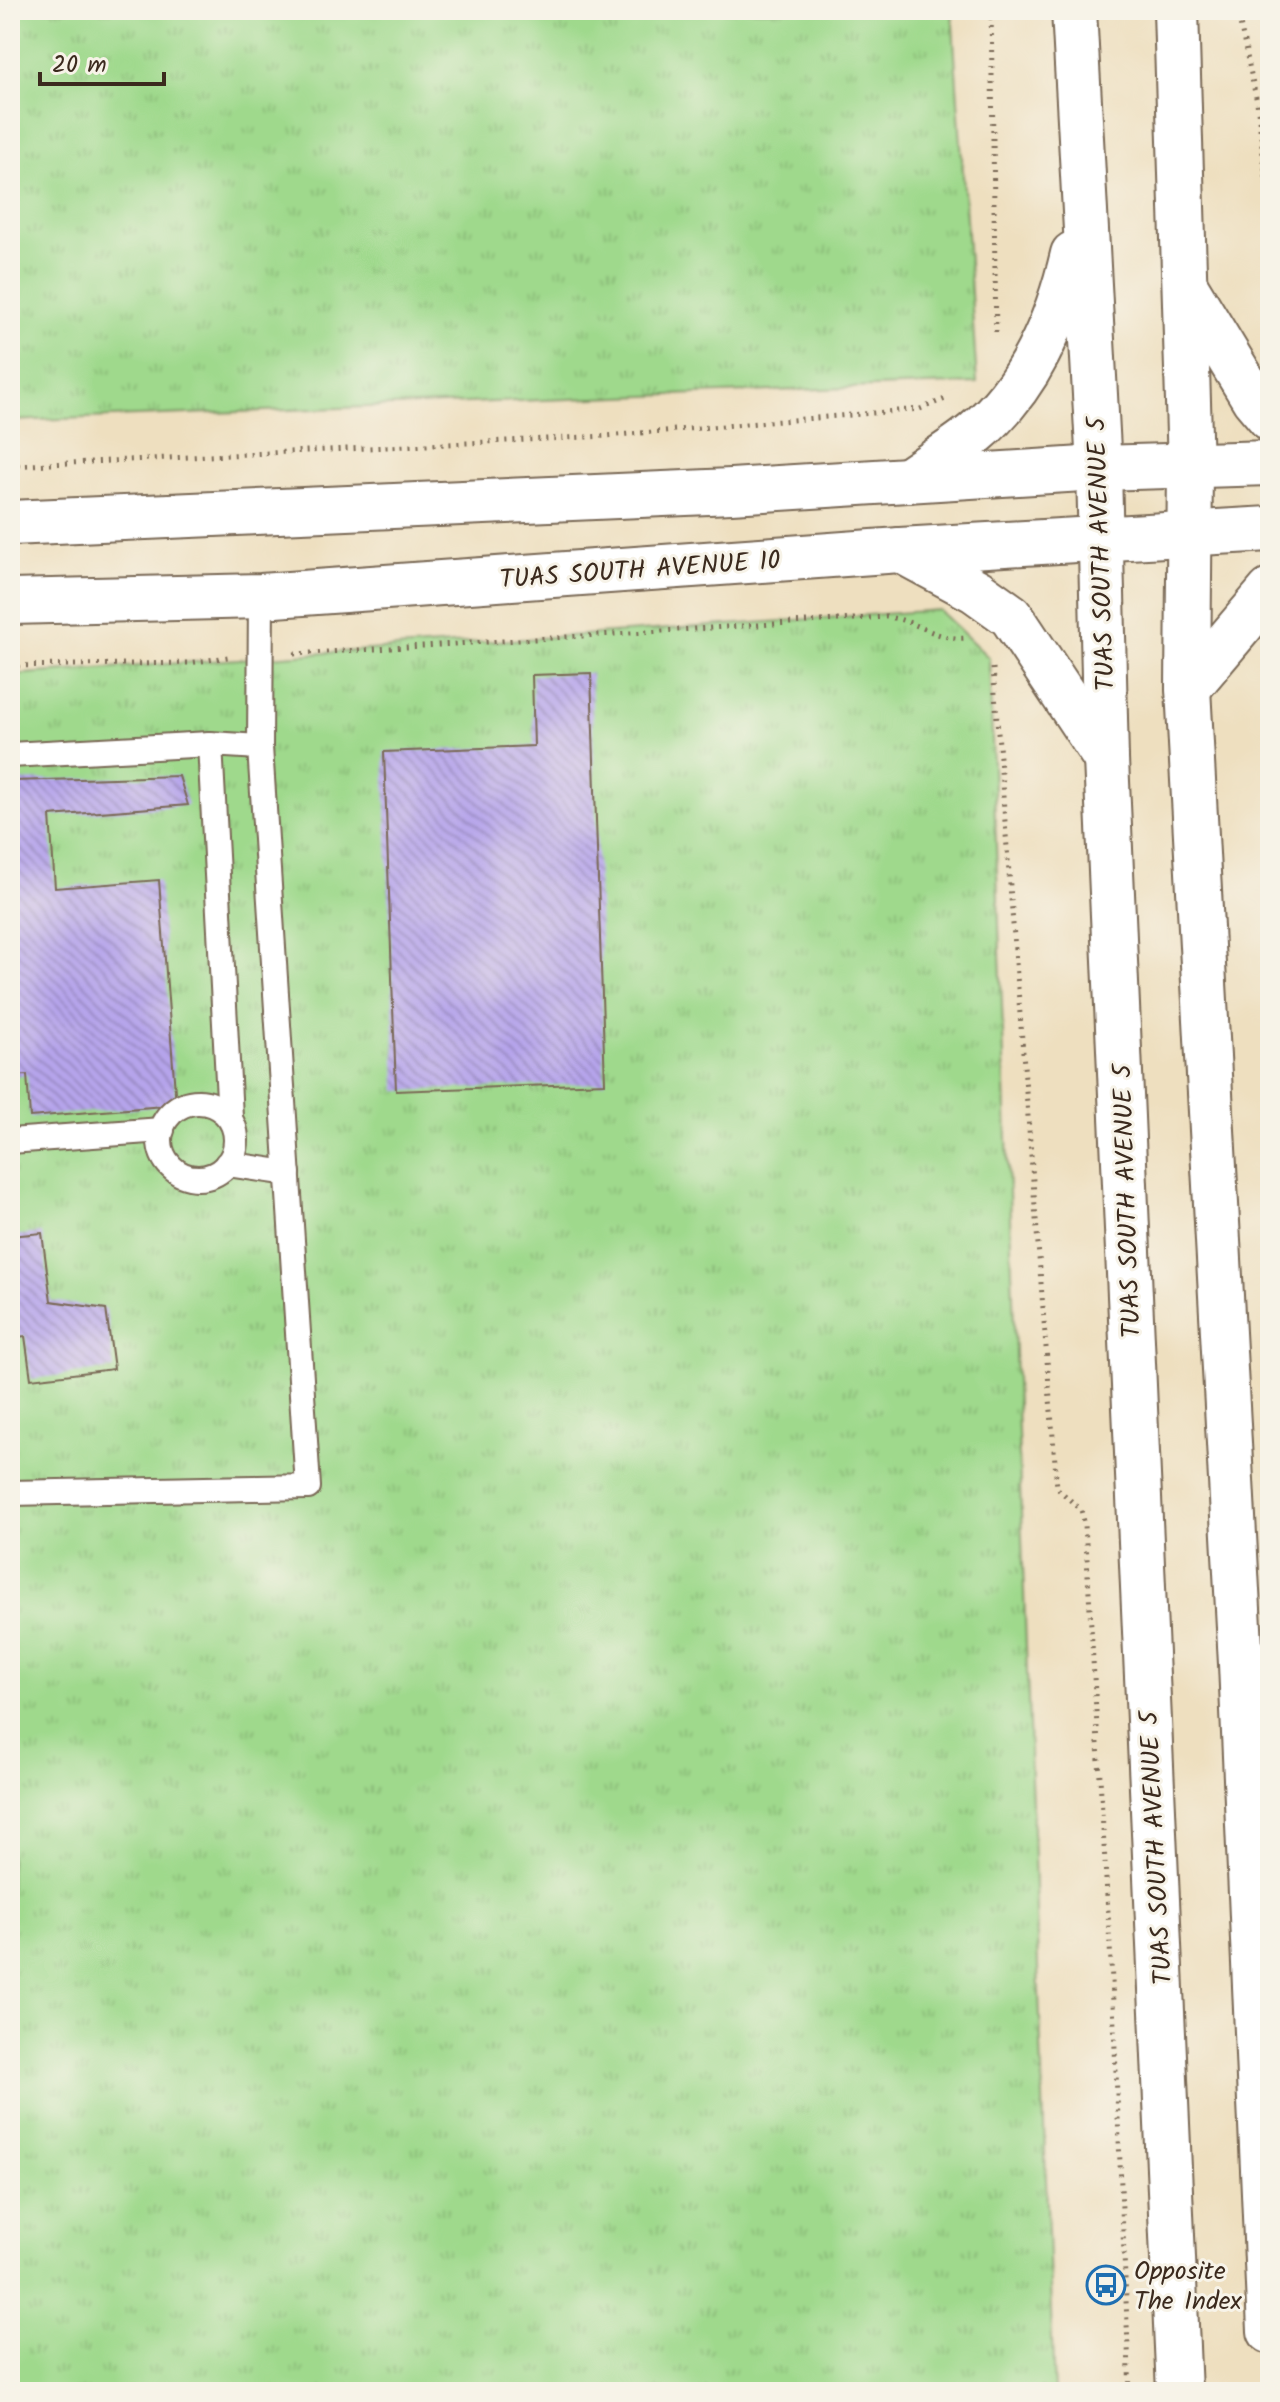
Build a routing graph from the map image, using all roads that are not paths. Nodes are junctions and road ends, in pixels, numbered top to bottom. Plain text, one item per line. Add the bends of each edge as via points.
1 (1074, 10) edge
2 (1176, 10) edge
3 (1084, 212) junction
4 (1183, 283) junction
5 (1270, 418) edge
6 (1270, 463) edge
7 (1190, 467) junction
8 (1099, 468) junction
9 (908, 480) junction
10 (10, 523) edge
11 (1270, 529) edge
12 (1190, 534) junction
13 (1101, 541) junction
14 (900, 550) junction
15 (1270, 591) edge
16 (261, 596) junction
17 (10, 602) edge
18 (1188, 688) junction
19 (210, 744) junction
20 (260, 747) junction
21 (10, 755) edge
22 (1106, 759) junction
23 (230, 1117) junction
24 (162, 1130) junction
25 (10, 1141) edge
26 (227, 1164) junction
27 (288, 1173) junction
28 (10, 1493) edge
29 (1270, 2331) edge
30 (1179, 2392) edge

1 - 3 main road, TUAS SOUTH AVENUE 5
2 - 4 main road
3 - 8 main road, TUAS SOUTH AVENUE 5
3 - 9 main road via 1061,306 1018,387 974,433
4 - 5 main road
4 - 7 main road
6 - 7 main road
7 - 8 main road
7 - 12 main road
8 - 9 main road
8 - 13 main road, TUAS SOUTH AVENUE 5
9 - 10 main road
11 - 12 main road, TUAS SOUTH AVENUE 10
12 - 13 main road, TUAS SOUTH AVENUE 10
12 - 18 main road
13 - 14 main road, TUAS SOUTH AVENUE 10
13 - 22 main road, TUAS SOUTH AVENUE 5
14 - 16 main road, TUAS SOUTH AVENUE 10
14 - 22 main road via 1011,616
15 - 18 main road
16 - 17 main road, TUAS SOUTH AVENUE 10
16 - 20 lane
18 - 29 main road
19 - 20 lane
19 - 21 lane
19 - 23 lane
20 - 27 lane
22 - 30 main road, TUAS SOUTH AVENUE 5
23 - 24 lane via 217,1106 184,1105 169,1115
23 - 26 lane via 235,1150
24 - 25 lane
24 - 26 lane via 160,1147 180,1173 213,1175
26 - 27 lane
27 - 28 lane via 308,1487

